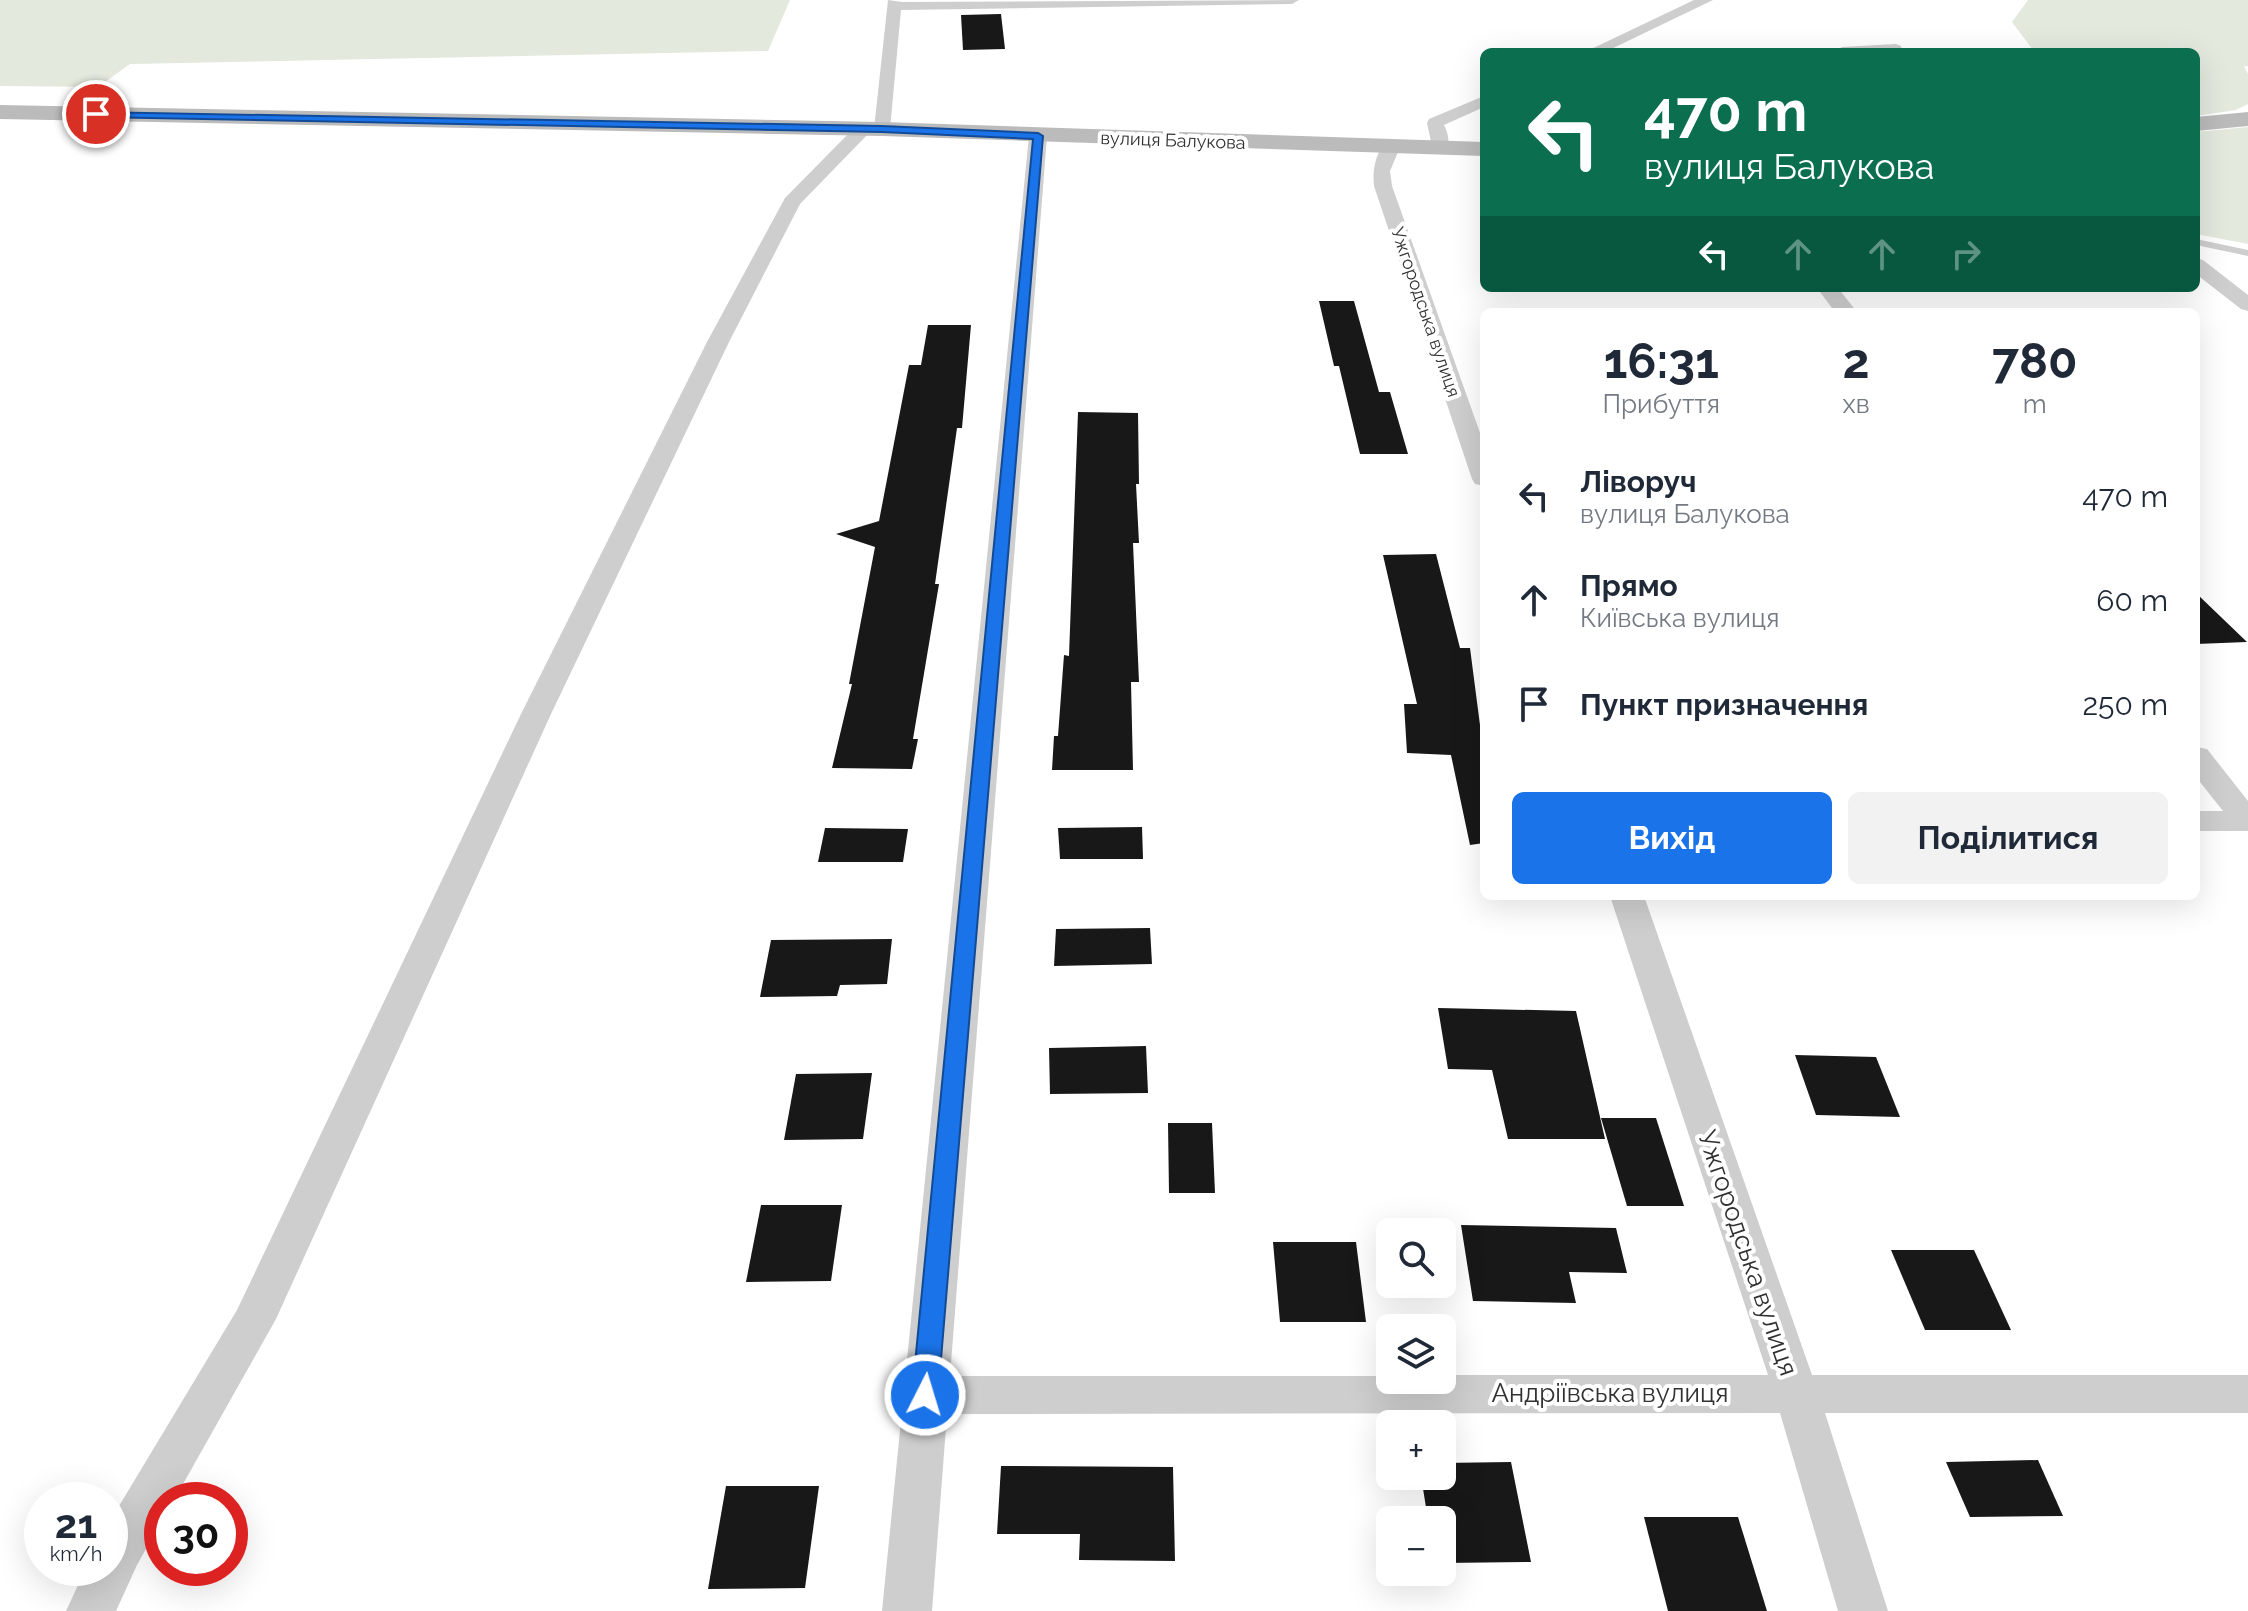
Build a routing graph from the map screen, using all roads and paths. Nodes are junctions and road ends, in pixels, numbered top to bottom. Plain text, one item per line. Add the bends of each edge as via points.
1 (1292, 0) edge
2 (1706, 0) edge
3 (894, 3) edge
4 (1602, 48) edge
5 (1480, 103) edge
6 (0, 112) edge
7 (2248, 119) edge
8 (2200, 124) edge
9 (872, 129) junction
10 (1038, 136) junction
11 (1392, 145) junction
12 (1439, 147) junction
13 (1480, 149) edge
14 (2200, 243) edge
15 (2248, 253) edge
16 (2200, 267) edge
17 (1830, 292) edge
18 (2248, 305) edge
19 (1843, 308) edge
20 (1480, 467) edge
21 (2200, 761) edge
22 (2200, 821) edge
23 (2248, 821) edge
24 (1628, 900) edge
25 (1796, 1393) junction
26 (2248, 1394) edge
27 (925, 1395) junction
28 (91, 1611) edge
29 (907, 1611) edge
30 (1863, 1611) edge

1 - 3 street
2 - 4 street
3 - 9 street
5 - 12 street via 1435,123
6 - 9 main road, вулиця Балукова
7 - 8 main road
9 - 10 main road, вулиця Балукова
9 - 28 street via 792,202 718,342 536,714 254,1319 119,1550
10 - 11 main road, вулиця Балукова
10 - 27 street
11 - 12 main road, вулиця Балукова
11 - 20 street, Ужгородська вулиця via 1381,171 1383,186
12 - 13 main road, вулиця Балукова
14 - 15 lane
16 - 18 street
17 - 19 street
21 - 23 street
22 - 23 street
24 - 25 street, Ужгородська вулиця
25 - 26 street, Андріївська вулиця
25 - 27 street, Андріївська вулиця
25 - 30 street, Ужгородська вулиця
27 - 29 street

